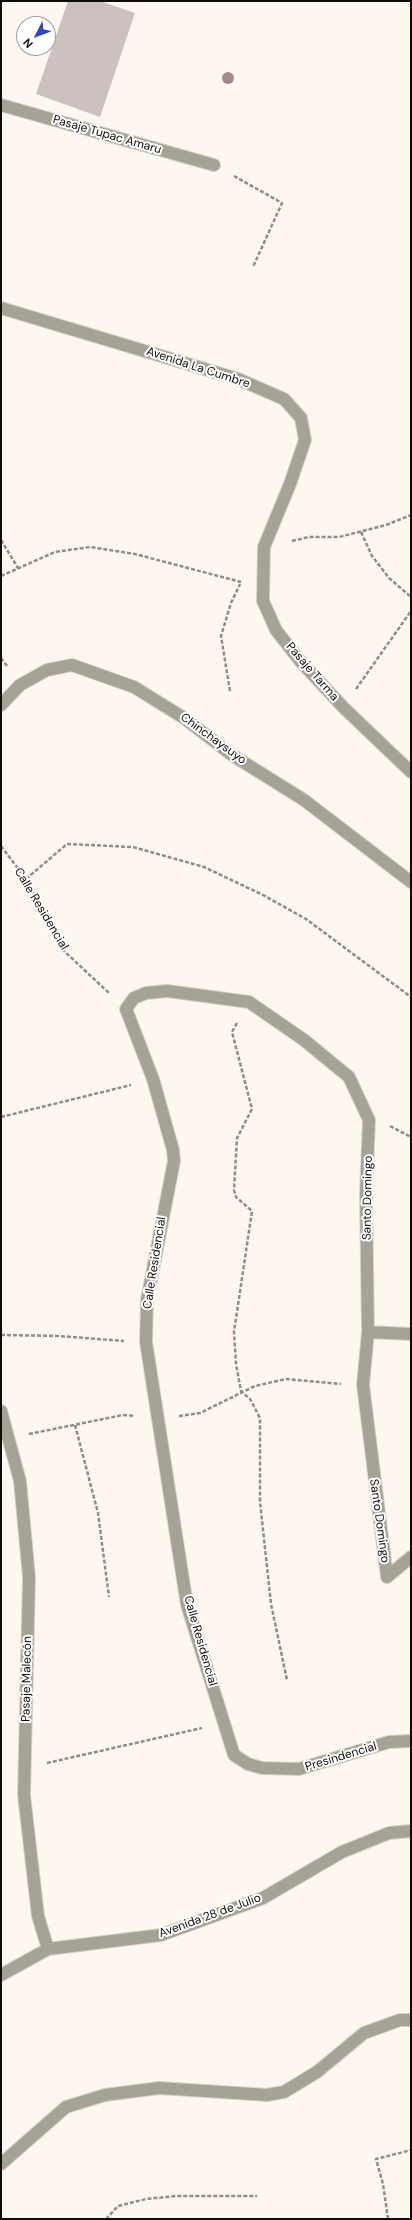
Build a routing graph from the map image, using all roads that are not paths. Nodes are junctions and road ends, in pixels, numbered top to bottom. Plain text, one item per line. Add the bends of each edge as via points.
1 (1, 105) edge
2 (214, 165) road end
3 (1, 308) edge
4 (264, 547) joint
5 (1, 704) edge
6 (411, 772) edge
7 (411, 882) edge
8 (126, 1009) joint
9 (368, 1332) junction
10 (411, 1334) edge
11 (1, 1411) edge
12 (411, 1557) edge
13 (411, 1741) edge
14 (248, 1764) joint
15 (411, 1831) edge
16 (48, 1949) junction
17 (1, 1975) edge
18 (411, 2020) edge
19 (1, 2164) edge

1 - 2 street, Pasaje Tupac Amaru
3 - 4 street, Avenida La Cumbre via 238,379 284,399 301,418 305,440
4 - 6 street, Pasaje Tarma via 262,601 276,630 343,707
5 - 7 street, Chinchaysuyo via 20,685 47,670 72,665 134,686 184,718 232,755 304,800
8 - 9 street, Santo Domingo via 134,998 146,993 167,991 249,1002 304,1040 349,1077 369,1120 366,1194
8 - 14 street, Calle Residencial via 153,1079 173,1150 174,1161 147,1300 146,1342 187,1605 234,1755
9 - 10 street
9 - 12 street, Santo Domingo via 364,1385 387,1577
11 - 16 street, Pasaje Malecón via 20,1481 29,1577 24,1795 38,1916
13 - 14 street, Presindencial via 389,1742 300,1769 262,1768
15 - 16 street, Avenida 28 de Julio via 389,1833 342,1852 263,1898 161,1935
16 - 17 street, Avenida 28 de Julio
18 - 19 street via 400,2020 364,2033 317,2072 284,2092 267,2095 159,2088 105,2095 66,2107

